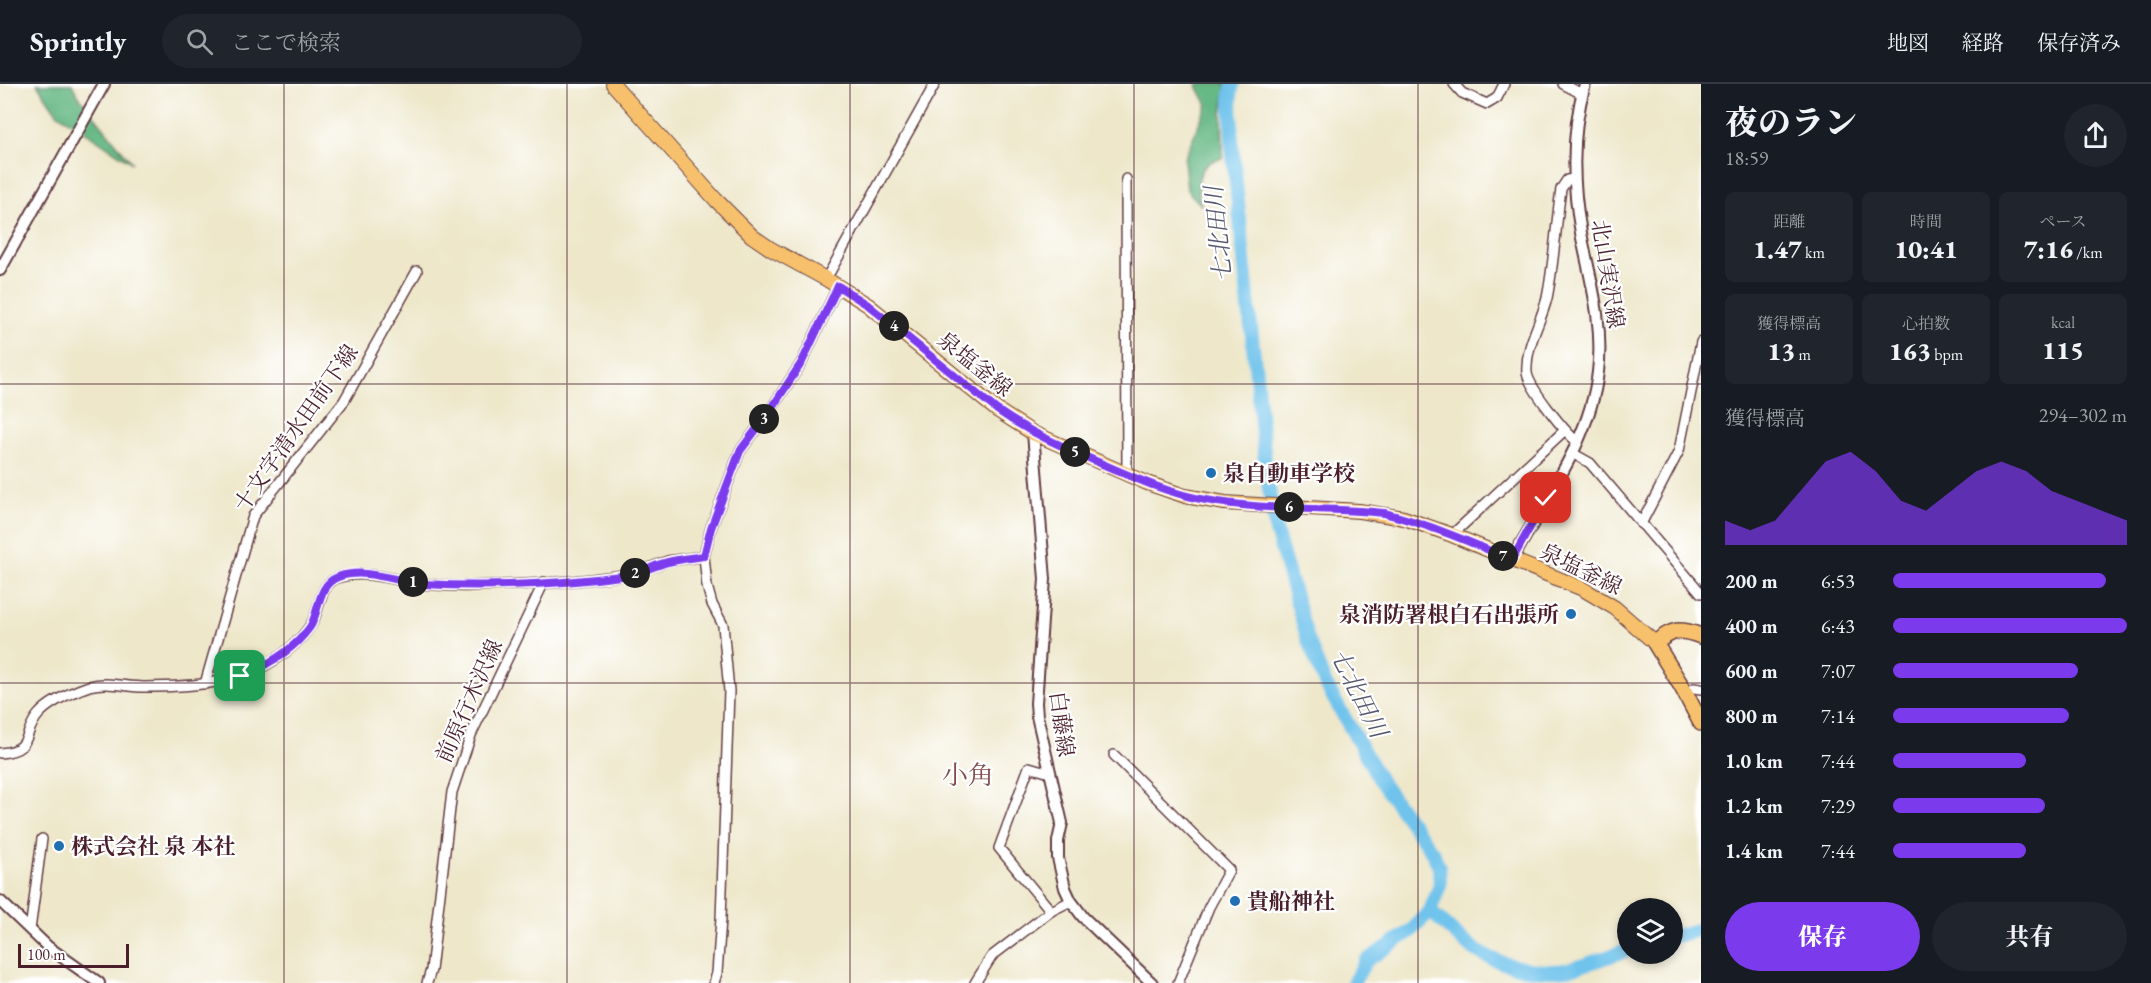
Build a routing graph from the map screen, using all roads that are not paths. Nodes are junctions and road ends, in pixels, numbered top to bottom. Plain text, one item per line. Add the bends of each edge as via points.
1 (104, 84) edge
2 (613, 84) edge
3 (935, 84) edge
4 (1454, 84) edge
5 (1504, 84) edge
6 (1563, 84) edge
7 (1583, 89) edge
8 (1126, 179) dead end
9 (1574, 179) junction
10 (0, 270) edge
11 (417, 270) dead end
12 (832, 282) junction
13 (1701, 342) edge
14 (1565, 430) junction
15 (1033, 433) junction
16 (1578, 442) junction
17 (1572, 453) junction
18 (1127, 474) junction
19 (1641, 524) junction
20 (1452, 535) junction
21 (704, 556) junction
22 (1512, 560) junction
23 (544, 582) junction
24 (1701, 593) edge
25 (1701, 636) edge
26 (1655, 643) junction
27 (205, 684) junction
28 (1701, 723) edge
29 (0, 753) edge
30 (1114, 755) dead end
31 (1050, 773) junction
32 (42, 839) dead end
33 (0, 901) edge
34 (1071, 901) junction
35 (1051, 911) junction
36 (30, 930) junction
37 (99, 983) edge
38 (427, 983) edge
39 (714, 983) edge
40 (975, 983) edge
41 (1152, 983) edge
42 (1178, 983) edge

1 - 10 street
2 - 12 main road, 泉塩釜線 via 752,236
3 - 12 street
4 - 5 street via 1462,93 1487,104 1497,98
6 - 7 street
7 - 9 street, 北山実沢線
8 - 18 street
9 - 14 street via 1567,180 1561,189 1547,298 1530,347 1527,374
9 - 16 street, 北山実沢線 via 1595,291 1600,346 1595,392
11 - 27 street, 十文字清水田前下線 via 344,401 253,516
12 - 15 main road, 泉塩釜線 via 868,305 997,410
12 - 21 street via 802,362 740,451
13 - 19 street via 1679,451
14 - 16 street
14 - 20 street
15 - 18 main road, 泉塩釜線
15 - 31 street, 白藤線 via 1045,579 1036,703
16 - 17 street, 北山実沢線
17 - 19 street via 1590,463
17 - 22 street, 北山実沢線
18 - 20 main road, 泉塩釜線 via 1185,496 1384,513
19 - 24 street
20 - 22 main road, 泉塩釜線
21 - 23 street via 632,574
21 - 39 street via 707,586 723,625 729,691 721,918
22 - 26 main road, 泉塩釜線 via 1599,597
23 - 27 street via 467,586 420,584 378,575 338,577 322,591 308,629 285,653 257,670
23 - 38 street, 前原行木沢線 via 471,735 452,792
25 - 26 highway via 1675,631
26 - 28 highway
27 - 29 street via 91,686 47,706 37,716 21,747
30 - 42 street via 1229,870 1209,907
31 - 34 street, 白藤線 via 1062,823 1058,858
31 - 35 street via 1029,767 999,848
32 - 36 street
33 - 36 street
34 - 35 street
34 - 41 street, 白藤線
35 - 40 street via 992,956
36 - 37 street

